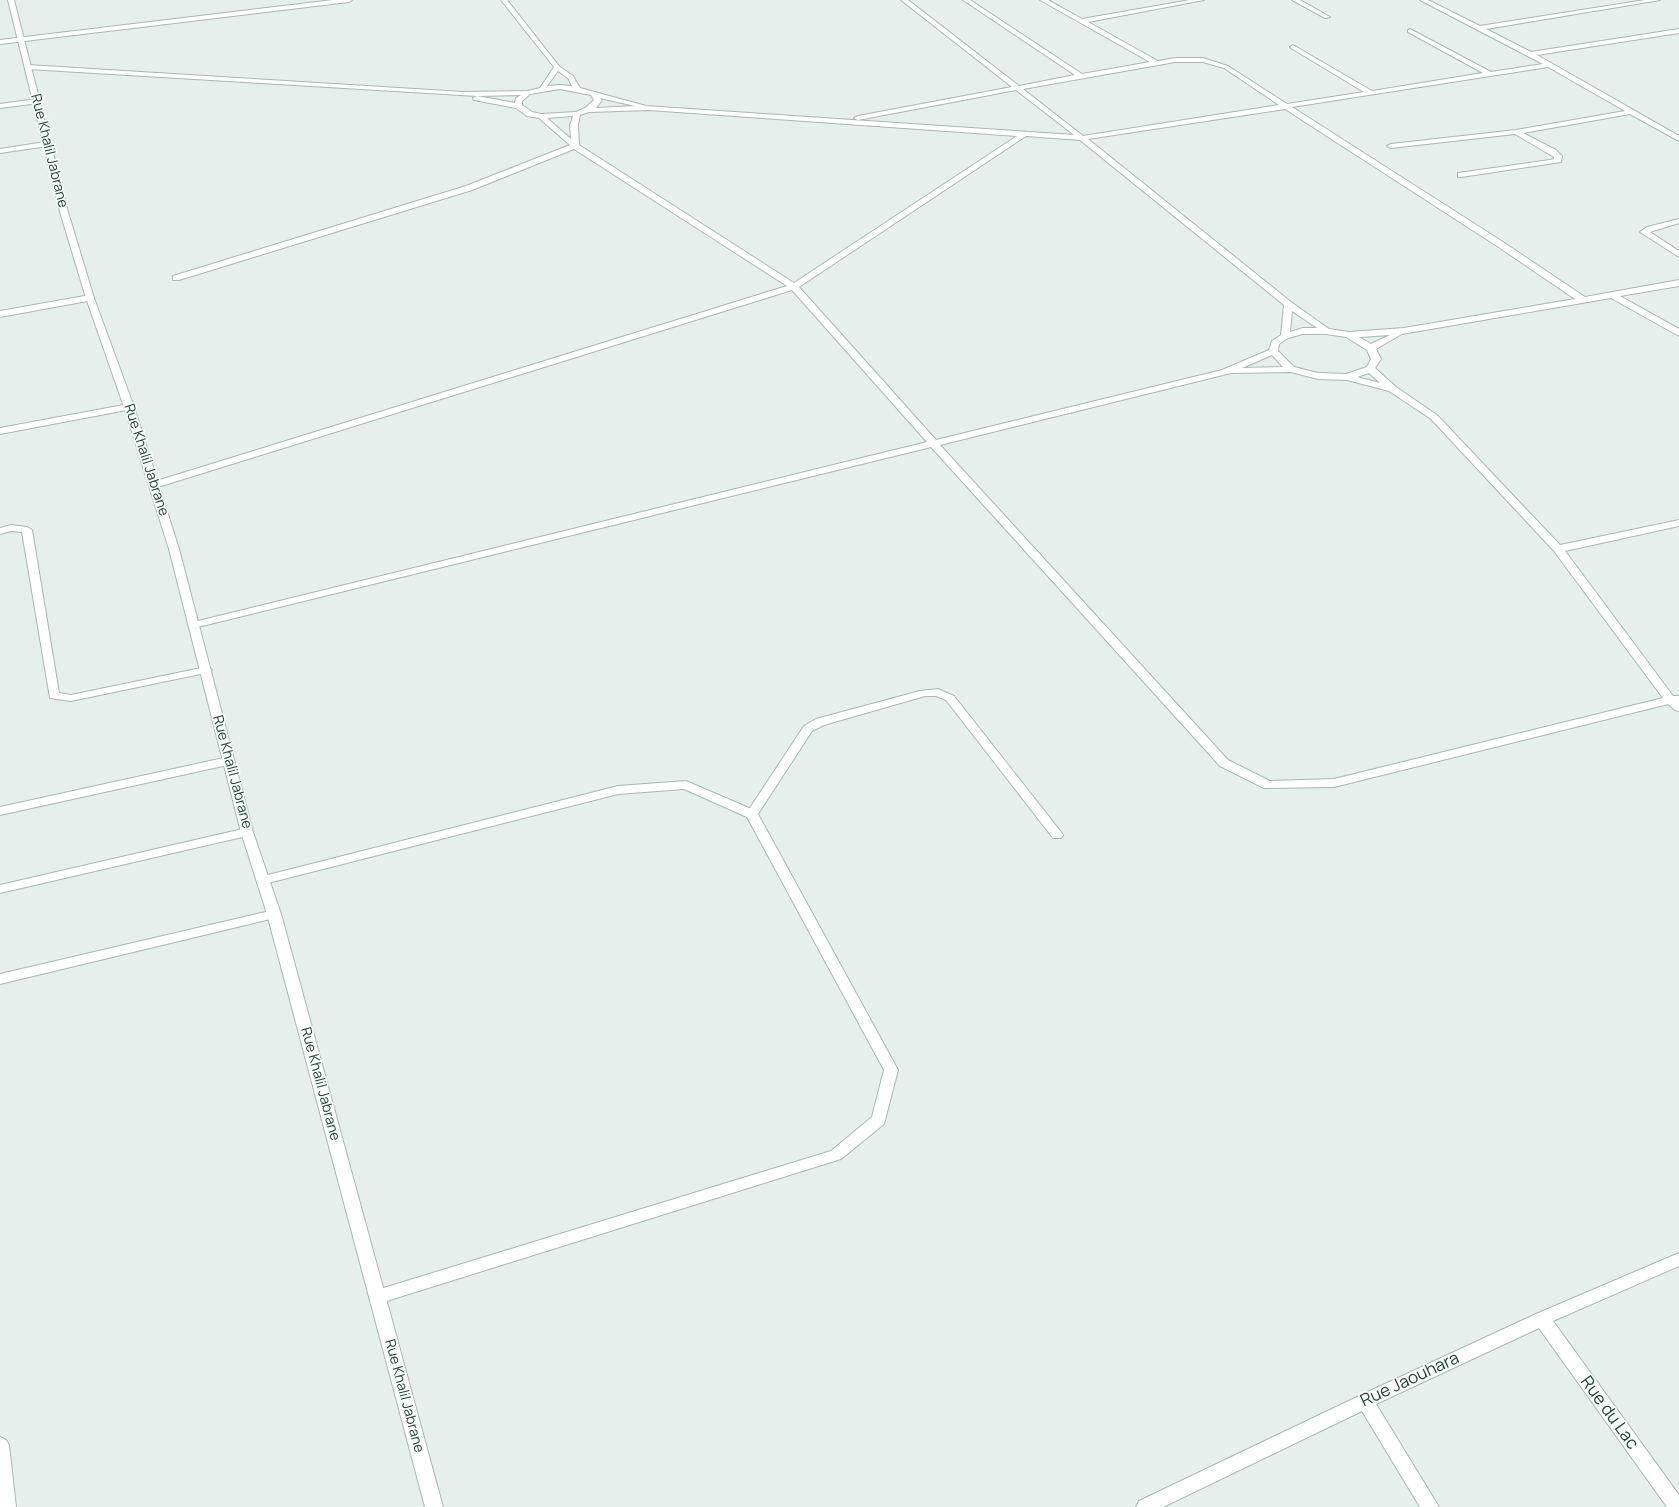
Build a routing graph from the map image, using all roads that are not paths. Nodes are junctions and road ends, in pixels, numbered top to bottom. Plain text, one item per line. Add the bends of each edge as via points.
1 (11, 0) edge
2 (349, 0) edge
3 (504, 0) edge
4 (904, 0) edge
5 (966, 0) edge
6 (1043, 0) edge
7 (1201, 0) edge
8 (1295, 0) edge
9 (1423, 0) edge
10 (1657, 0) edge
11 (1327, 17) dead end
12 (1082, 21) junction
13 (1481, 28) junction
14 (1410, 31) dead end
15 (1679, 31) edge
16 (21, 40) junction
17 (0, 42) edge
18 (1293, 47) dead end
19 (1530, 54) junction
20 (1157, 63) junction
21 (1550, 65) junction
22 (28, 67) junction
23 (557, 67) junction
24 (1491, 75) junction
25 (1081, 76) junction
26 (577, 88) junction
27 (1016, 88) junction
28 (542, 89) junction
29 (528, 93) junction
30 (462, 94) junction
31 (594, 94) junction
32 (1372, 94) junction
33 (36, 101) junction
34 (0, 106) edge
35 (518, 106) junction
36 (1287, 106) junction
37 (649, 108) junction
38 (588, 110) junction
39 (1631, 112) junction
40 (577, 114) junction
41 (541, 116) junction
42 (841, 122) junction
43 (1516, 132) junction
44 (1024, 134) junction
45 (1082, 138) junction
46 (1679, 139) edge
47 (45, 144) junction
48 (575, 146) junction
49 (1391, 146) dead end
50 (0, 151) edge
51 (1461, 175) dead end
52 (1679, 221) edge
53 (1679, 255) edge
54 (176, 278) dead end
55 (1679, 284) edge
56 (794, 287) junction
57 (1614, 296) junction
58 (90, 298) junction
59 (1583, 300) junction
60 (1288, 304) junction
61 (0, 314) edge
62 (1326, 331) junction
63 (1404, 331) junction
64 (1679, 333) edge
65 (1285, 336) junction
66 (1349, 336) junction
67 (1371, 348) junction
68 (1273, 351) junction
69 (1291, 369) junction
70 (1370, 369) junction
71 (1225, 372) junction
72 (1347, 376) junction
73 (1393, 389) junction
74 (129, 407) junction
75 (0, 431) edge
76 (933, 443) junction
77 (154, 484) junction
78 (1679, 523) edge
79 (0, 531) edge
80 (1558, 549) junction
81 (194, 625) junction
82 (206, 670) junction
83 (1676, 702) edge
84 (228, 761) junction
85 (0, 811) edge
86 (752, 814) junction
87 (247, 832) junction
88 (1057, 834) dead end
89 (264, 880) junction
90 (0, 889) edge
91 (274, 914) junction
92 (0, 979) edge
93 (1679, 1259) edge
94 (377, 1297) junction
95 (1542, 1319) junction
96 (1365, 1401) junction
97 (0, 1444) edge
98 (7, 1507) edge
99 (434, 1507) edge
100 (1145, 1507) edge
101 (1430, 1507) edge
102 (1676, 1507) edge

1 - 16 street, Rue Khalil Jabrane
2 - 16 street
3 - 23 street
4 - 27 street
5 - 25 street
6 - 12 street
7 - 12 street
8 - 11 street
9 - 13 street
10 - 13 street
12 - 20 street
13 - 19 street
14 - 24 street
15 - 19 street
16 - 17 street
16 - 22 street, Rue Khalil Jabrane
18 - 32 street
19 - 21 street
20 - 25 street
20 - 36 street via 1189,59 1217,63 1226,66
21 - 24 street
21 - 39 street
22 - 30 street
22 - 33 street, Rue Khalil Jabrane
23 - 26 street via 571,77
23 - 28 street
24 - 32 street
25 - 27 street
26 - 28 street
26 - 31 street
27 - 42 street
27 - 45 street
28 - 29 street
29 - 30 street
29 - 35 street via 519,100
30 - 35 street
31 - 37 street
31 - 38 street via 598,100
32 - 36 street
33 - 34 street
33 - 47 street, Rue Khalil Jabrane
35 - 41 street via 530,114
36 - 45 street
36 - 59 street
37 - 38 street
37 - 42 street
38 - 40 street
39 - 43 street
39 - 46 street
40 - 41 street
40 - 48 street via 574,125
41 - 48 street
42 - 44 street
43 - 49 street
43 - 51 street via 1553,152 1558,156 1558,160
44 - 45 street
44 - 56 street
45 - 60 street
47 - 50 street
47 - 58 street, Rue Khalil Jabrane
48 - 54 street via 469,188
48 - 56 street
52 - 53 street via 1644,232
55 - 57 street
56 - 76 street
56 - 77 street
57 - 59 street
57 - 64 street
58 - 61 street
58 - 74 street, Rue Khalil Jabrane
59 - 63 street
60 - 62 street
60 - 65 street
62 - 65 street via 1303,331
62 - 66 street
63 - 66 street
63 - 67 street
65 - 68 street via 1275,343
66 - 67 street
67 - 70 street via 1376,359
68 - 69 street
68 - 71 street
69 - 71 street
69 - 72 street via 1318,376
70 - 72 street
70 - 73 street
71 - 76 street
72 - 73 street
73 - 80 street via 1434,417
74 - 75 street
74 - 77 street, Rue Khalil Jabrane
76 - 81 street
76 - 83 street via 1224,763 1268,785 1334,783
77 - 81 street, Rue Khalil Jabrane
78 - 80 street
79 - 82 street via 11,528 26,530 54,696 71,698
80 - 83 street
81 - 82 street, Rue Khalil Jabrane
82 - 84 street, Rue Khalil Jabrane
84 - 85 street
84 - 87 street, Rue Khalil Jabrane
86 - 88 street via 808,729 820,722 924,693 938,692 950,698
86 - 89 street via 686,785 618,790
86 - 94 street via 891,1070 879,1120 836,1156
87 - 89 street, Rue Khalil Jabrane
87 - 90 street
89 - 91 street, Rue Khalil Jabrane
91 - 92 street
91 - 94 street, Rue Khalil Jabrane
93 - 95 street, Rue Jaouhara
94 - 99 street, Rue Khalil Jabrane
95 - 96 street, Rue Jaouhara
95 - 102 street, Rue du Lac
96 - 100 street, Rue Jaouhara
96 - 101 street
97 - 98 street

